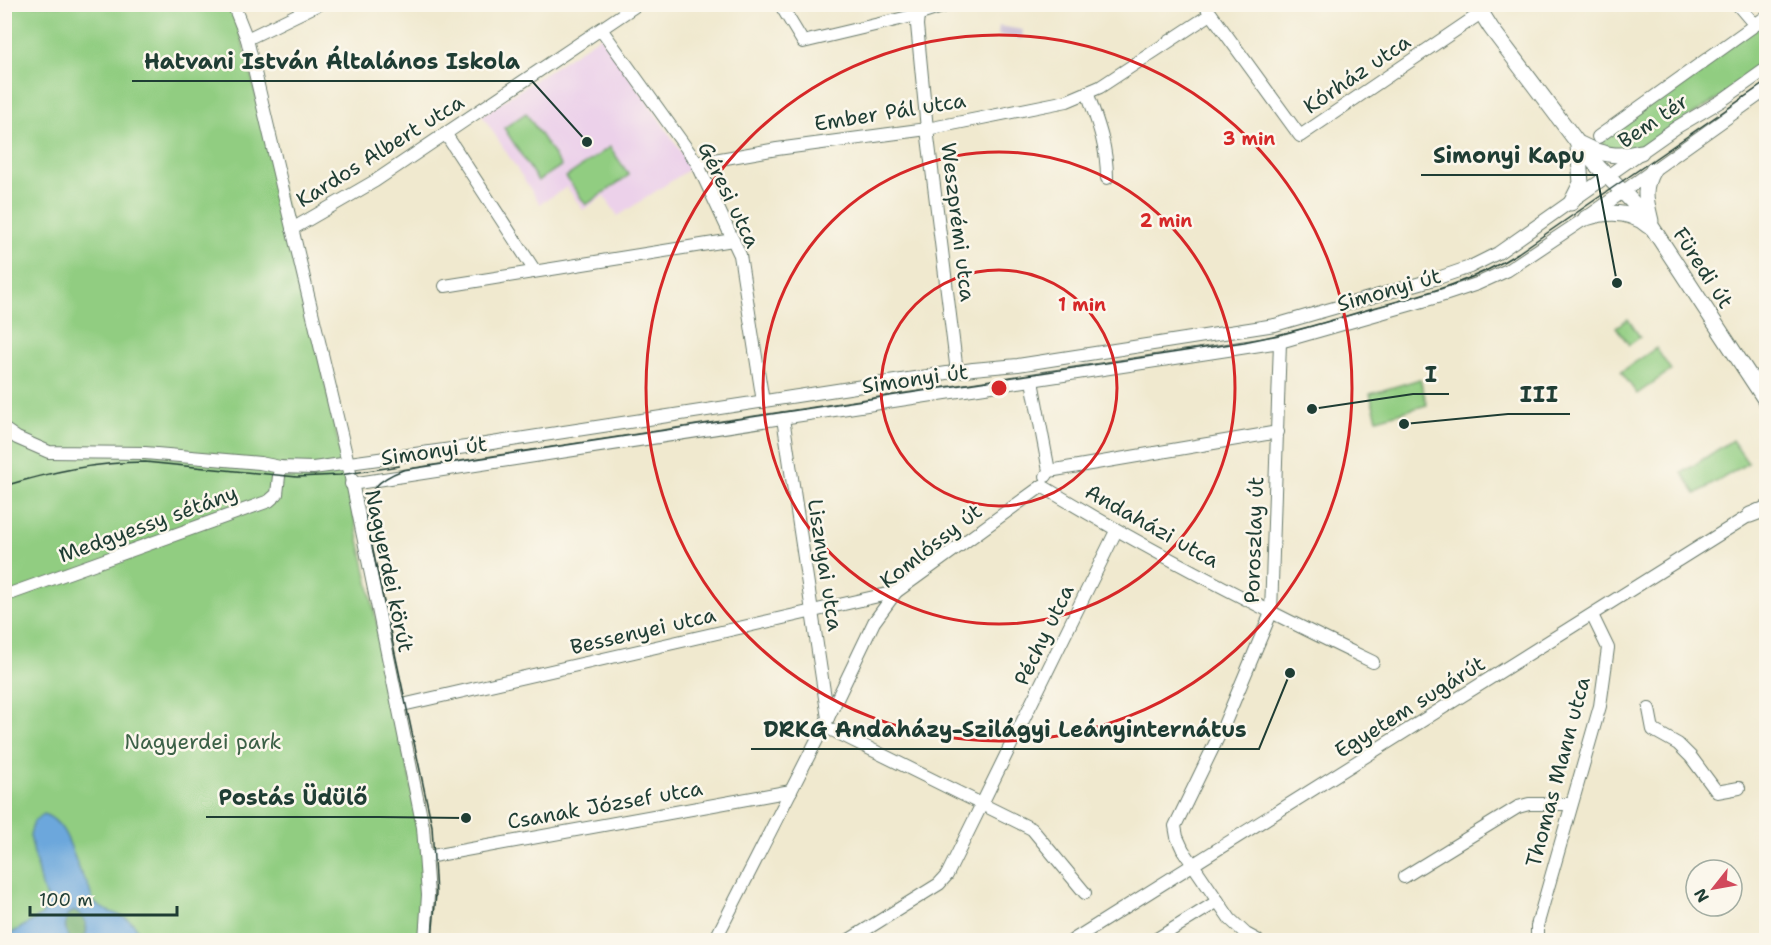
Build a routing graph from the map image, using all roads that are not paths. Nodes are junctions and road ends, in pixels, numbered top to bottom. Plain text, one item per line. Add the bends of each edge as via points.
1 (233, 4) edge
2 (319, 4) edge
3 (638, 4) edge
4 (780, 4) edge
5 (951, 4) edge
6 (1737, 4) edge
7 (1208, 9) edge
8 (1478, 9) edge
9 (918, 10) edge
10 (1767, 17) edge
11 (1755, 26) junction
12 (602, 29) junction
13 (247, 39) junction
14 (1767, 69) edge
15 (1767, 90) edge
16 (1087, 92) junction
17 (927, 129) junction
18 (445, 133) junction
19 (1598, 137) dead end
20 (1577, 143) junction
21 (1641, 152) junction
22 (697, 163) junction
23 (1653, 170) junction
24 (1607, 177) junction
25 (1107, 178) dead end
26 (1623, 191) junction
27 (1571, 203) junction
28 (1586, 218) junction
29 (292, 229) junction
30 (1656, 235) junction
31 (733, 240) junction
32 (535, 271) junction
33 (1438, 278) joint
34 (1477, 284) joint
35 (445, 286) dead end
36 (1280, 342) junction
37 (957, 372) junction
38 (1032, 381) junction
39 (1767, 400) edge
40 (763, 402) junction
41 (783, 418) junction
42 (4, 429) edge
43 (1278, 432) junction
44 (348, 463) junction
45 (279, 466) junction
46 (1049, 471) junction
47 (351, 484) junction
48 (1042, 486) junction
49 (1767, 507) edge
50 (1750, 515) joint
51 (1116, 531) junction
52 (896, 592) junction
53 (4, 596) edge
54 (813, 612) junction
55 (1270, 613) junction
56 (1592, 615) junction
57 (1373, 662) dead end
58 (398, 706) junction
59 (1649, 709) dead end
60 (826, 722) junction
61 (1739, 788) dead end
62 (791, 791) junction
63 (981, 804) junction
64 (1571, 804) junction
65 (427, 857) junction
66 (1195, 865) junction
67 (1404, 877) dead end
68 (1085, 893) dead end
69 (1218, 901) junction
70 (425, 940) edge
71 (715, 940) edge
72 (849, 940) edge
73 (1073, 940) edge
74 (1155, 940) edge
75 (1257, 940) edge
76 (1537, 940) edge

1 - 13 street, Nagyerdei körút
2 - 13 street
3 - 12 street, Kardos Albert utca
4 - 9 street via 803,42
5 - 9 street
6 - 11 street
7 - 8 street, Kórház utca via 1300,136
7 - 16 street, Ember Pál utca via 1128,71
8 - 20 main road, Füredi út
9 - 17 street, Weszprémi utca
10 - 11 street, Bem tér
11 - 19 street, Bem tér
12 - 18 street, Kardos Albert utca
12 - 22 street, Géresi utca
13 - 29 street, Nagyerdei körút
14 - 21 street, Bem tér
15 - 23 street, Bem tér
16 - 17 street, Ember Pál utca via 1066,101
16 - 25 street via 1102,132
17 - 22 street, Ember Pál utca
17 - 37 street, Weszprémi utca
18 - 29 street, Kardos Albert utca via 375,181
18 - 32 street
20 - 21 main road via 1608,155
20 - 24 main road, Füredi út
20 - 27 main road via 1581,183
21 - 24 street, Bem tér
22 - 31 street, Géresi utca
23 - 26 street, Bem tér
23 - 30 main road via 1645,194
24 - 26 main road, Füredi út
24 - 27 street, Bem tér
26 - 28 street, Bem tér
26 - 30 main road, Füredi út
27 - 33 street, Bem tér via 1498,253
28 - 30 main road via 1608,213 1631,216 1646,223
28 - 34 street, Bem tér via 1523,261
29 - 44 street, Nagyerdei körút
30 - 39 main road, Füredi út
31 - 32 street
31 - 40 street, Géresi utca via 740,255
32 - 35 street
33 - 37 street, Simonyi út via 1275,325
34 - 36 street, Simonyi út
36 - 38 street, Simonyi út
36 - 43 street, Poroszlay út
37 - 40 street, Simonyi út
38 - 41 street, Simonyi út
38 - 46 street
40 - 44 street, Simonyi út
41 - 47 street, Simonyi út
41 - 54 street, Lisznyai utca
42 - 45 street via 50,452 145,453
43 - 46 street
43 - 55 street, Poroszlay út
44 - 45 street via 313,468
44 - 47 street, Nagyerdei körút
45 - 53 street, Medgyessy sétány via 277,494 269,501
46 - 48 street
47 - 58 street, Nagyerdei körút
48 - 51 street, Andaházi utca
48 - 52 street, Komlóssy út
49 - 50 main road
50 - 56 street, Egyetem sugárút
51 - 55 street, Andaházi utca
51 - 63 street, Péchy utca
52 - 54 street, Bessenyei utca
52 - 60 street, Komlóssy út via 874,622
54 - 58 street, Bessenyei utca
54 - 60 street, Lisznyai utca
55 - 57 street, Andaházi utca
55 - 66 street, Poroszlay út via 1224,725 1175,826 1183,850
56 - 64 street, Thomas Mann utca via 1608,648 1600,706
56 - 66 street, Egyetem sugárút
58 - 65 street, Nagyerdei körút
59 - 61 street via 1653,730 1678,744 1717,792
60 - 62 street, Komlóssy út
60 - 63 street
62 - 65 street, Csanak József utca
62 - 71 street, Komlóssy út
63 - 68 street via 1032,829
63 - 72 street, Péchy utca via 948,875
64 - 67 street via 1518,807
64 - 76 street, Thomas Mann utca via 1537,926
65 - 70 street, Nagyerdei körút
66 - 69 street
66 - 73 street, Egyetem sugárút
69 - 74 street
69 - 75 street via 1230,919

